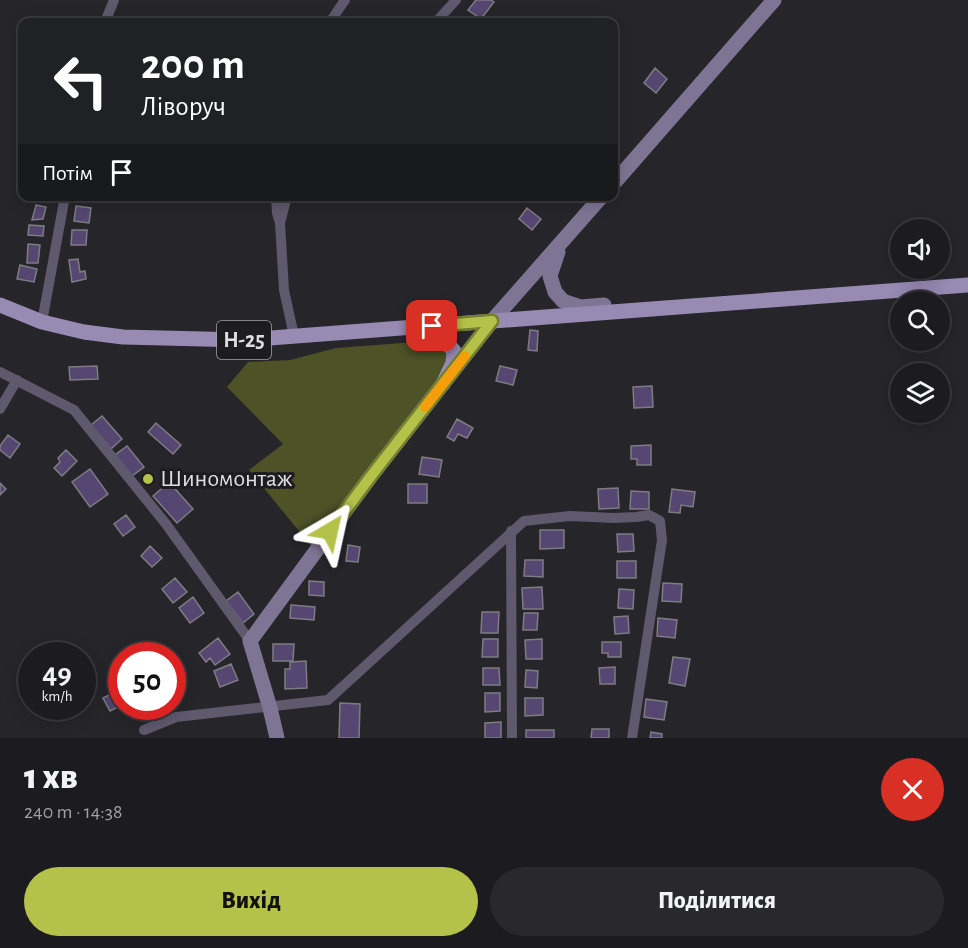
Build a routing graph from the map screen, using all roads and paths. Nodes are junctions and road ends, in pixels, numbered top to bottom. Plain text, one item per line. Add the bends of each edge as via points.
1 (114, 0) edge
2 (345, 0) edge
3 (456, 0) edge
4 (774, 0) edge
5 (107, 18) edge
6 (333, 18) edge
7 (440, 18) edge
8 (618, 178) edge
9 (64, 201) edge
10 (276, 201) edge
11 (286, 201) edge
12 (598, 201) edge
13 (280, 223) junction
14 (562, 241) junction
15 (968, 285) edge
16 (714, 304) junction
17 (0, 305) edge
18 (492, 321) junction
19 (42, 322) junction
20 (372, 330) junction
21 (294, 336) junction
22 (0, 372) edge
23 (17, 380) junction
24 (443, 384) junction
25 (0, 409) edge
26 (511, 531) junction
27 (250, 640) junction
28 (270, 708) junction
29 (144, 730) dead end
30 (277, 738) edge
31 (512, 738) edge
32 (632, 738) edge

1 - 5 street
2 - 6 street
3 - 7 street
4 - 8 street
9 - 19 street
10 - 13 street
11 - 13 street
12 - 14 street
13 - 21 street via 284,290
14 - 16 street via 550,276 563,301 581,307 668,301
14 - 18 street
15 - 16 main road, Н-25
16 - 18 main road, Н-25
17 - 19 main road, Н-25
18 - 20 main road, Н-25
18 - 24 street
19 - 21 main road, Н-25 via 123,337 243,340
20 - 21 main road, Н-25
20 - 24 main road via 422,331 446,341 454,351
22 - 23 street
23 - 25 street
23 - 27 street via 74,410 166,524
24 - 27 street
26 - 28 street via 328,700
26 - 31 street
26 - 32 street via 524,521 570,516 649,515 660,521 662,540
27 - 28 street
28 - 29 street via 176,717
28 - 30 street

